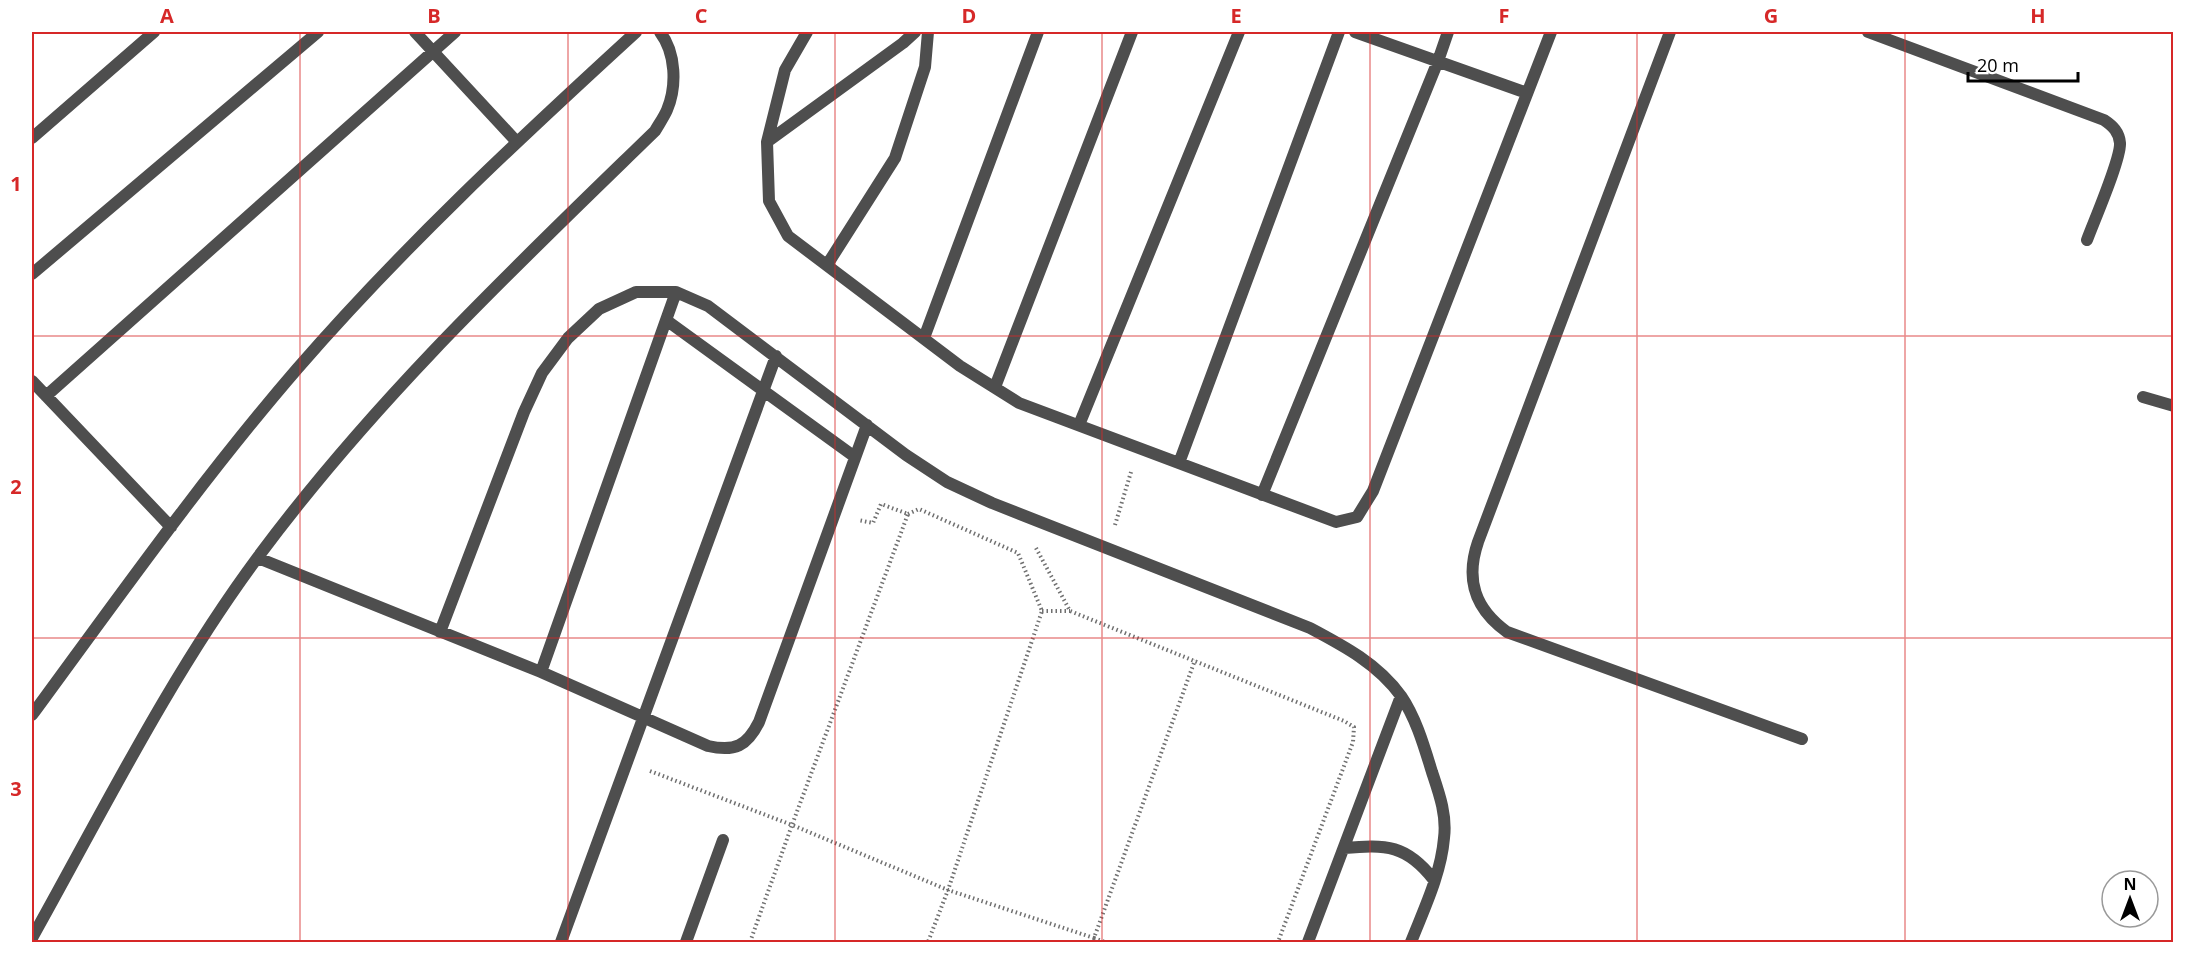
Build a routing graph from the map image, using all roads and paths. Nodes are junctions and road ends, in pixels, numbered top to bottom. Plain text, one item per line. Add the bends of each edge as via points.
1 (153, 32) edge
2 (318, 32) edge
3 (415, 32) edge
4 (455, 32) edge
5 (636, 32) edge
6 (660, 32) edge
7 (807, 32) edge
8 (915, 32) edge
9 (928, 32) edge
10 (1038, 32) edge
11 (1132, 32) edge
12 (1239, 32) edge
13 (1339, 32) edge
14 (1355, 32) edge
15 (1448, 32) edge
16 (1551, 32) edge
17 (1670, 32) edge
18 (1868, 32) edge
19 (433, 51) junction
20 (1438, 61) junction
21 (1527, 93) junction
22 (32, 138) edge
23 (516, 141) junction
24 (767, 142) junction
25 (2087, 240) dead end
26 (826, 265) junction
27 (32, 274) edge
28 (676, 292) junction
29 (666, 320) junction
30 (924, 338) junction
31 (776, 356) junction
32 (32, 381) edge
33 (995, 387) junction
34 (762, 390) junction
35 (46, 396) junction
36 (2143, 397) dead end
37 (2174, 406) edge
38 (867, 425) junction
39 (1079, 425) junction
40 (1138, 448) junction
41 (855, 457) junction
42 (1179, 463) junction
43 (1262, 495) junction
44 (908, 514) junction
45 (833, 515) junction
46 (1041, 523) junction
47 (171, 527) junction
48 (1107, 549) junction
49 (258, 558) junction
50 (1042, 611) junction
51 (1070, 611) junction
52 (440, 632) junction
53 (1195, 660) junction
54 (541, 672) junction
55 (1401, 696) junction
56 (32, 715) edge
57 (644, 718) junction
58 (1802, 739) dead end
59 (627, 762) junction
60 (792, 825) junction
61 (723, 840) dead end
62 (1344, 848) junction
63 (1434, 880) junction
64 (948, 891) junction
65 (32, 938) edge
66 (1094, 938) junction
67 (561, 942) edge
68 (686, 942) edge
69 (750, 942) edge
70 (928, 942) edge
71 (1106, 942) edge
72 (1278, 942) edge
73 (1308, 942) edge
74 (1411, 942) edge

1 - 22 lane
2 - 27 lane
3 - 19 lane
4 - 19 lane
5 - 23 lane
6 - 49 lane via 673,63 674,87 667,111 655,131 426,357 334,461
7 - 24 lane via 785,70
8 - 24 lane
9 - 26 lane via 925,67 895,158
10 - 30 lane
11 - 33 lane
12 - 39 lane
13 - 42 lane
14 - 20 lane
15 - 20 lane
16 - 21 lane
17 - 58 lane via 1478,542 1473,557 1474,588 1487,614 1507,632
18 - 25 lane via 2113,126 2119,152
19 - 23 lane
19 - 35 lane
20 - 21 lane
20 - 43 lane
21 - 43 lane via 1373,491 1358,517 1336,522
23 - 47 lane via 359,299 274,396
24 - 26 lane via 769,201 788,236
26 - 30 lane
28 - 29 lane
28 - 31 lane via 708,306
28 - 52 lane via 636,292 600,309 568,338 542,373
29 - 34 lane
29 - 54 lane
30 - 33 lane
31 - 34 lane
31 - 38 lane
32 - 35 lane
33 - 39 lane via 1020,403
34 - 41 lane
34 - 57 lane
35 - 47 lane
36 - 37 lane
38 - 41 lane
38 - 46 lane via 947,482
39 - 40 lane
40 - 42 lane
40 - 48 path
41 - 45 lane
42 - 43 lane
44 - 45 path via 881,504 873,523
44 - 50 path via 919,509 1018,553
44 - 60 path
45 - 57 lane via 751,736 739,746 724,750
46 - 48 lane
46 - 51 path via 1035,550
47 - 56 lane
48 - 55 lane via 1310,628 1375,668
49 - 52 lane
49 - 65 lane via 183,669
50 - 51 path
50 - 64 path
51 - 53 path
52 - 54 lane
53 - 66 path
53 - 72 path via 1354,727 1353,742
54 - 57 lane
55 - 62 lane
55 - 63 lane via 1419,732 1444,815 1445,836
57 - 59 lane
59 - 60 path
59 - 67 lane
60 - 64 path
60 - 69 path
61 - 68 lane
62 - 63 lane via 1388,846 1422,864
62 - 73 lane
63 - 74 lane
64 - 66 path
64 - 70 path
66 - 71 path

